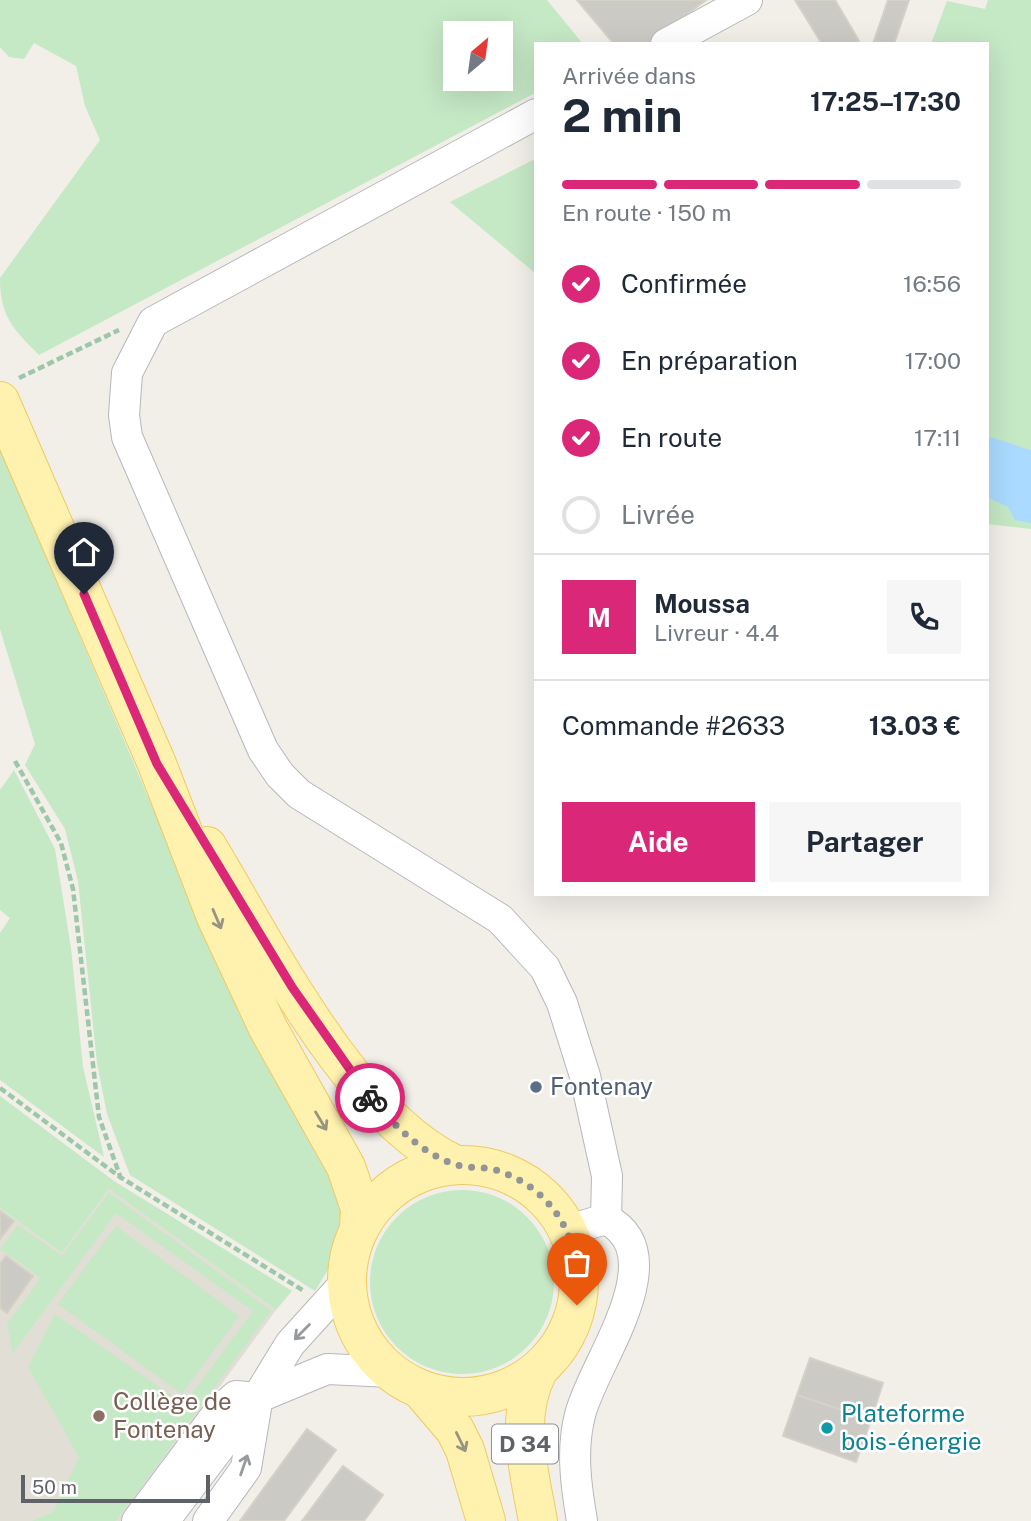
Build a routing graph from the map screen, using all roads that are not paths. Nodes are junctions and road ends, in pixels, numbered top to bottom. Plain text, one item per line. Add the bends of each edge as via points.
1 (747, 0) edge
2 (670, 42) edge
3 (534, 115) edge
4 (6, 391) edge
5 (157, 764) junction
6 (456, 1165) junction
7 (606, 1219) junction
8 (359, 1229) junction
9 (568, 1230) junction
10 (347, 1281) junction
11 (539, 1370) junction
12 (406, 1380) junction
13 (257, 1398) junction
14 (137, 1521) edge
15 (164, 1521) edge
16 (208, 1521) edge
17 (486, 1521) edge
18 (538, 1521) edge
19 (582, 1521) edge

1 - 2 street
3 - 7 street via 153,322 127,373 124,415 127,437 263,750 280,775 299,794 500,919 545,968 562,1003 585,1076 607,1176
4 - 5 main road
5 - 6 main road via 292,987 360,1085 402,1131
5 -> 8 main road via 216,917 268,1028 346,1167 360,1208
6 - 8 main road via 399,1184
6 - 9 main road via 513,1176 545,1198
7 - 9 street
7 - 19 street via 622,1227 633,1246 631,1276 619,1331 580,1414 575,1445
8 - 10 main road
9 - 11 main road via 579,1267 577,1305 563,1340
10 - 12 main road via 359,1332 373,1353
10 -> 13 street via 290,1344
11 - 12 main road via 512,1386 461,1397
11 - 18 main road, D 34 via 529,1388 523,1417
12 - 13 street via 327,1369
12 -> 17 main road, D 34 via 455,1430 466,1450
13 - 14 street via 236,1396 220,1410
13 - 15 street
16 -> 13 street via 246,1468

